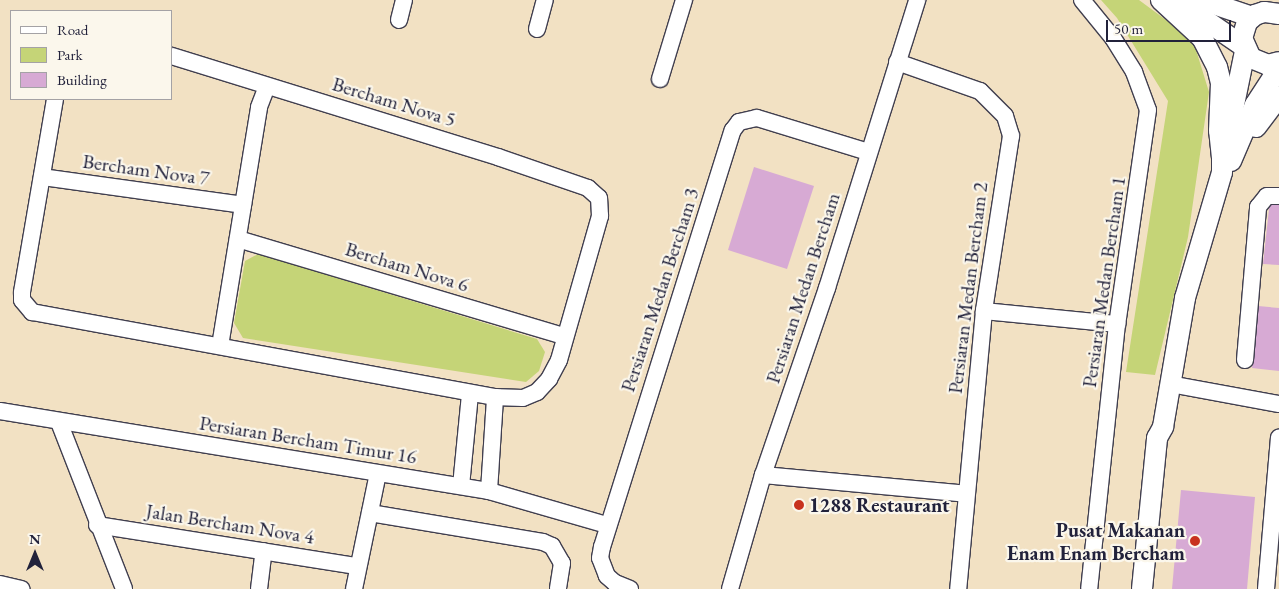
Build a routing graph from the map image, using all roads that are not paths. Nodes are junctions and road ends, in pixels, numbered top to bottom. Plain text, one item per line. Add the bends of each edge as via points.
1 (404, 0) edge
2 (545, 0) edge
3 (684, 0) edge
4 (917, 0) edge
5 (1082, 0) edge
6 (1161, 0) edge
7 (1176, 0) edge
8 (1202, 0) edge
9 (1254, 11) edge
10 (1279, 14) edge
11 (399, 20) dead end
12 (537, 29) dead end
13 (1244, 49) junction
14 (172, 56) edge
15 (896, 62) junction
16 (1279, 62) edge
17 (1279, 68) edge
18 (660, 79) dead end
19 (267, 86) junction
20 (1279, 97) edge
21 (55, 100) edge
22 (868, 152) junction
23 (1225, 163) junction
24 (42, 177) junction
25 (1279, 196) edge
26 (243, 205) junction
27 (238, 239) junction
28 (984, 311) junction
29 (1117, 324) junction
30 (564, 336) junction
31 (220, 346) junction
32 (1245, 360) dead end
33 (1170, 384) junction
34 (470, 394) junction
35 (494, 397) junction
36 (1279, 404) edge
37 (0, 411) edge
38 (59, 422) junction
39 (1163, 427) junction
40 (1279, 438) edge
41 (378, 473) junction
42 (763, 475) junction
43 (461, 486) junction
44 (489, 491) junction
45 (966, 494) junction
46 (1277, 503) edge
47 (370, 513) junction
48 (97, 524) junction
49 (607, 525) junction
50 (264, 551) junction
51 (357, 566) junction
52 (0, 584) edge
53 (20, 589) edge
54 (124, 589) edge
55 (259, 589) edge
56 (354, 589) edge
57 (558, 589) edge
58 (630, 589) edge
59 (730, 589) edge
60 (958, 589) edge
61 (1090, 589) edge
62 (1142, 589) edge
63 (1152, 589) edge
64 (1266, 589) edge

1 - 11 street
2 - 12 street
3 - 18 street
4 - 15 street, Persiaran Medan Bercham
5 - 29 street, Persiaran Medan Bercham 1 via 1130,65 1142,88 1148,110
6 - 23 street via 1202,38 1217,67 1221,83 1219,131
7 - 13 street
8 - 9 street
9 - 10 street
9 - 13 street via 1243,30
13 - 16 street via 1259,63
13 - 23 street
14 - 19 street, Bercham Nova 5
15 - 22 street, Persiaran Medan Bercham
15 - 28 street, Persiaran Medan Bercham 2 via 980,91 1005,116 1010,136
17 - 23 street via 1255,105
19 - 26 street via 259,107
19 - 30 street, Bercham Nova 5 via 588,188 599,198 600,216
20 - 23 street
21 - 24 street
22 - 42 street, Persiaran Medan Bercham via 827,288
22 - 49 street, Persiaran Medan Bercham 3 via 757,118 739,122 733,130
23 - 33 street via 1185,298
24 - 26 street, Bercham Nova 7
24 - 31 street via 22,293 26,307 32,312
25 - 32 street via 1267,196 1258,207
26 - 27 street
27 - 30 street, Bercham Nova 6
27 - 31 street
28 - 29 street
28 - 45 street, Persiaran Medan Bercham 2
29 - 61 street, Persiaran Medan Bercham 1
30 - 35 street via 559,360 549,380 538,392 523,398
31 - 34 street
33 - 36 street
33 - 39 street
34 - 35 street
34 - 43 street
35 - 44 street
37 - 38 street, Persiaran Bercham Timur 16
38 - 41 street, Persiaran Bercham Timur 16
38 - 48 street
39 - 62 street via 1158,438
39 - 63 street via 1167,437
40 - 46 street
41 - 43 street, Persiaran Bercham Timur 16
41 - 47 street
42 - 45 street
42 - 59 street, Persiaran Medan Bercham
43 - 44 street, Persiaran Bercham Timur 16
44 - 49 street, Persiaran Bercham Timur 16
45 - 60 street, Persiaran Medan Bercham 2
46 - 64 street
47 - 51 street
47 - 57 street via 543,542 552,546 562,563
48 - 50 street, Jalan Bercham Nova 4
48 - 54 street
49 - 58 street, Persiaran Medan Bercham 3 via 600,558 602,567 615,583
50 - 51 street, Jalan Bercham Nova 4
50 - 55 street
51 - 56 street
52 - 53 street

